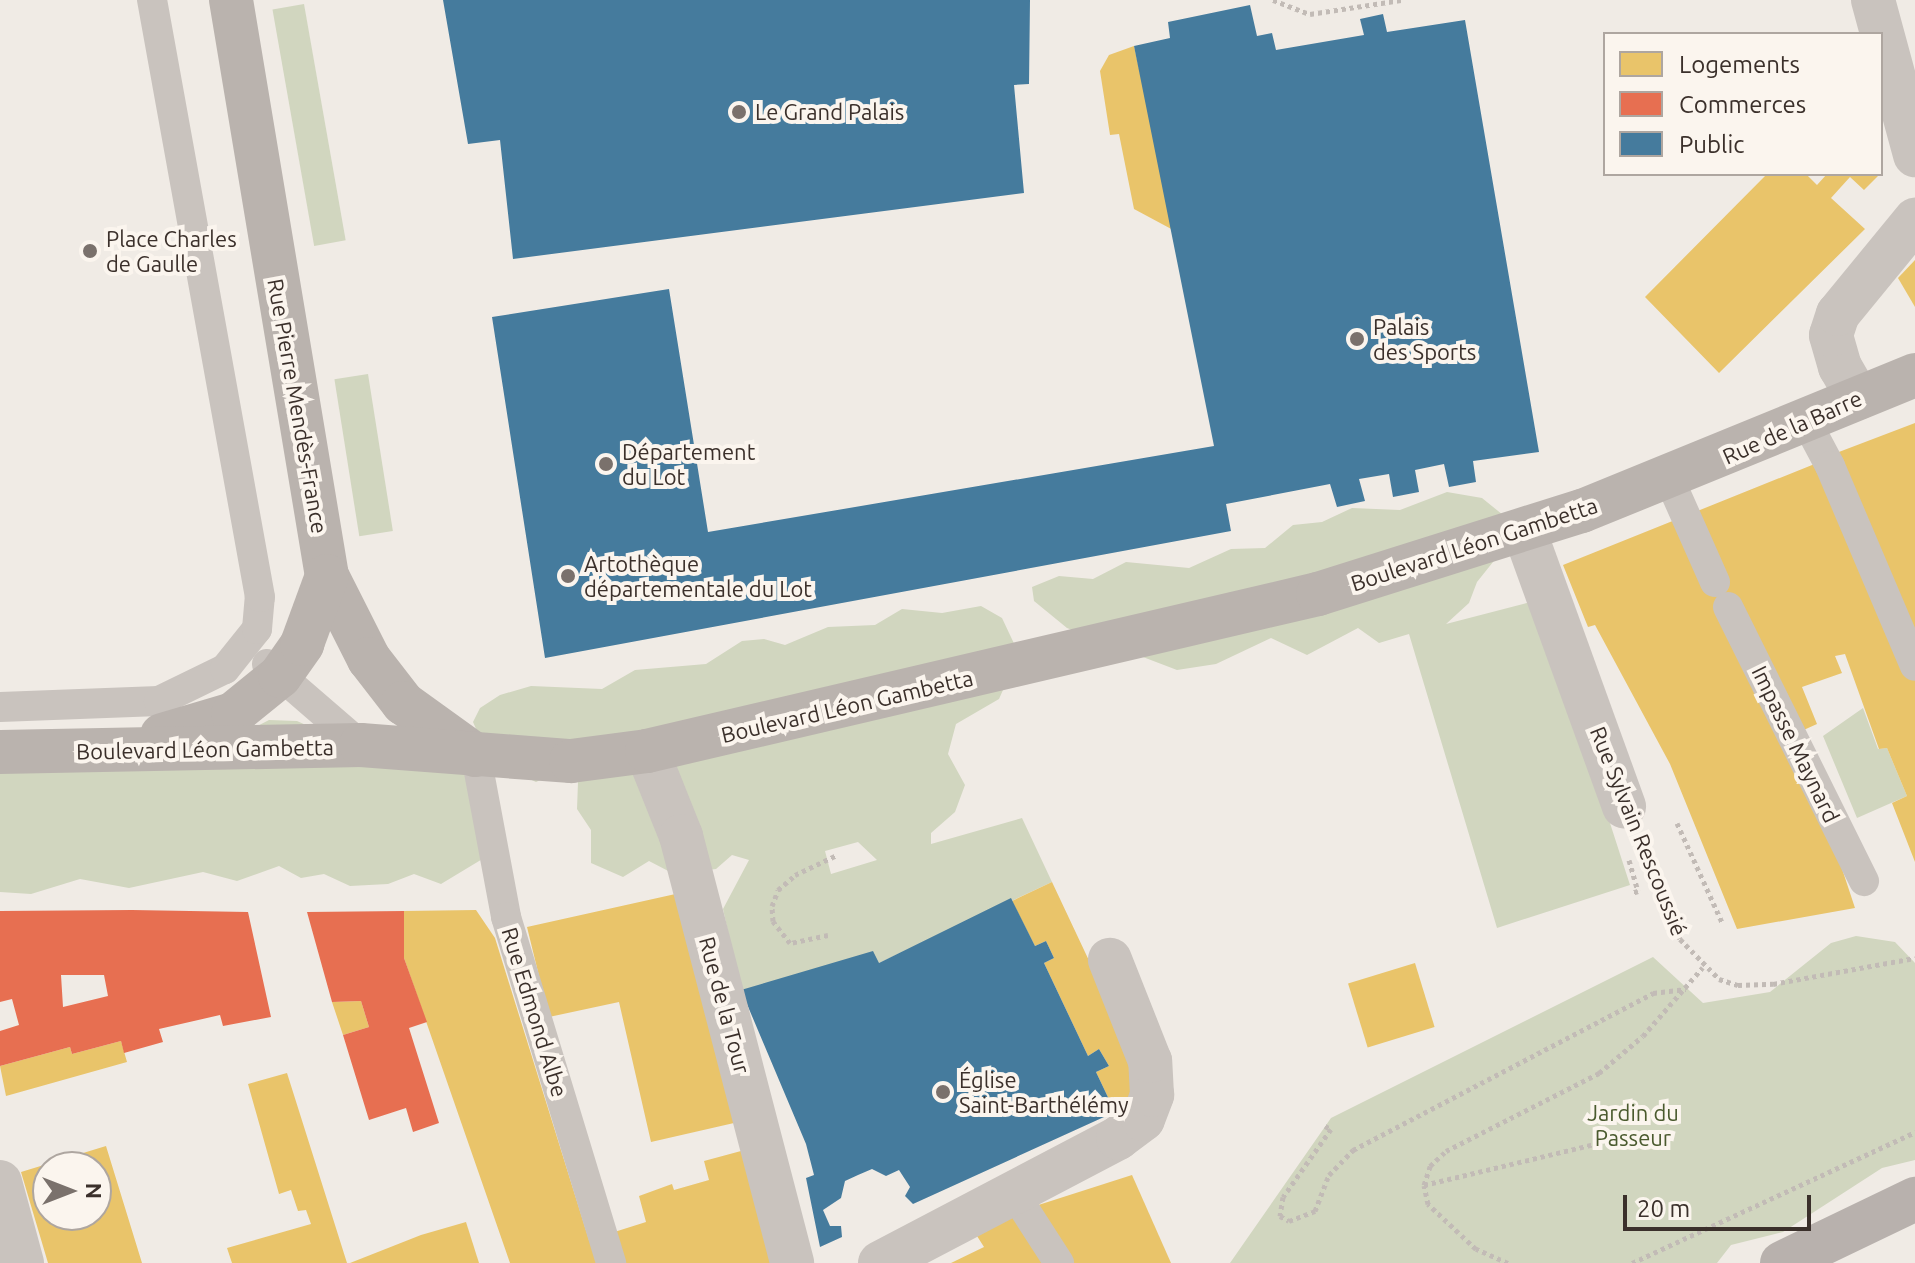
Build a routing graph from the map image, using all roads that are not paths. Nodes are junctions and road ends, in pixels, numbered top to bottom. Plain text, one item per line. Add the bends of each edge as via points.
1 (152, 0) edge
2 (231, 0) edge
3 (1873, 0) edge
4 (1882, 32) edge
5 (1883, 37) edge
6 (1915, 155) edge
7 (1915, 220) edge
8 (1915, 375) edge
9 (1858, 398) junction
10 (1805, 419) junction
11 (1668, 476) junction
12 (1524, 530) junction
13 (327, 576) junction
14 (248, 646) junction
15 (1915, 666) edge
16 (280, 676) junction
17 (0, 707) edge
18 (361, 745) junction
19 (110, 751) junction
20 (647, 751) junction
21 (0, 752) edge
22 (476, 756) junction
23 (1624, 806) road end
24 (1864, 881) dead end
25 (1110, 960) dead end
26 (0, 1182) edge
27 (1012, 1190) junction
28 (1915, 1199) edge
29 (22, 1263) edge
30 (611, 1263) edge
31 (792, 1263) edge
32 (881, 1263) edge
33 (1059, 1263) edge
34 (1782, 1263) edge

1 - 14 lane via 260,597 257,629
2 - 13 main road, Rue Pierre Mendès-France
3 - 4 street
5 - 6 street
7 - 9 street via 1838,314 1831,335 1840,367
8 - 9 main road, Rue de la Barre
9 - 10 main road, Rue de la Barre
10 - 11 main road, Rue de la Barre
10 - 15 lane
11 - 12 main road, Boulevard Léon Gambetta
11 - 24 lane, Impasse Maynard
12 - 20 main road, Boulevard Léon Gambetta via 1318,594
12 - 23 street, Rue Sylvain Rescoussié
13 - 16 main road via 302,644
13 - 22 main road, Rue Pierre Mendès-France via 369,659 403,703
14 - 16 lane
14 - 17 lane via 203,683 159,701
16 - 18 lane
16 - 19 main road via 233,714
18 - 19 main road, Boulevard Léon Gambetta
18 - 22 main road, Boulevard Léon Gambetta
19 - 21 main road, Boulevard Léon Gambetta
20 - 22 main road, Boulevard Léon Gambetta via 571,761
20 - 31 street, Rue de la Tour via 681,836
22 - 30 lane, Rue Edmond Albe via 506,917
25 - 27 street via 1150,1061 1152,1095 1143,1119 1118,1138
26 - 29 street
27 - 32 street
27 - 33 lane
28 - 34 main road

